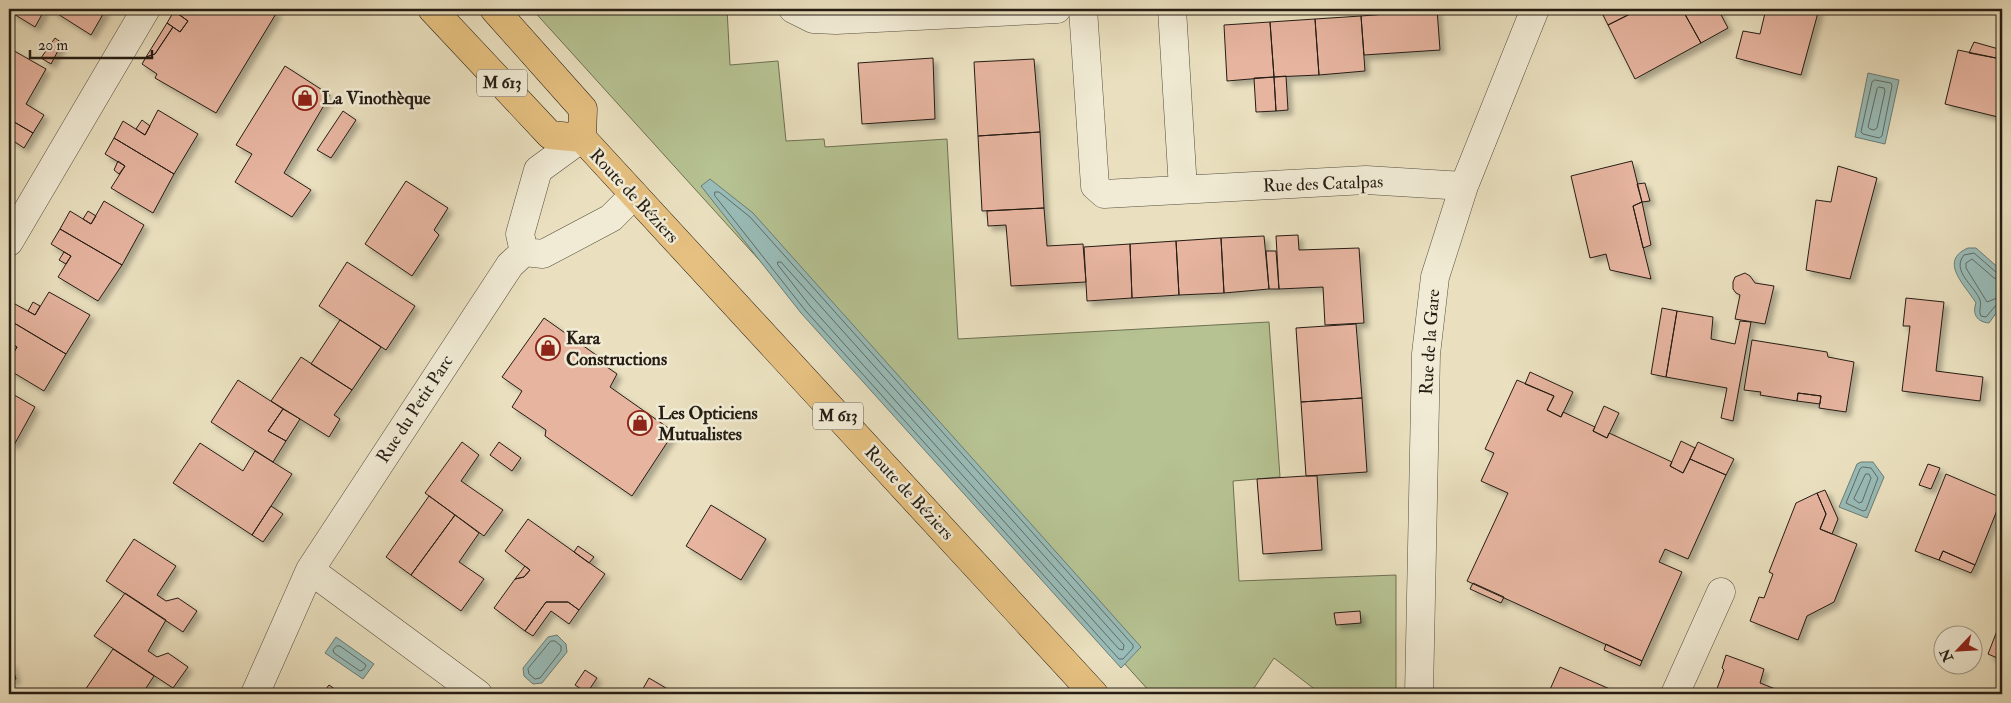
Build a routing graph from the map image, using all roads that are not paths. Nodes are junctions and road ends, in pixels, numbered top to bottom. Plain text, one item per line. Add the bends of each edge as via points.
1 (146, 9) edge
2 (432, 9) edge
3 (494, 9) edge
4 (793, 9) edge
5 (1057, 9) edge
6 (1082, 9) edge
7 (1172, 9) edge
8 (1535, 9) edge
9 (582, 138) junction
10 (1464, 186) junction
11 (1183, 189) junction
12 (634, 195) junction
13 (9, 242) edge
14 (524, 252) junction
15 (310, 570) junction
16 (1721, 592) dead end
17 (255, 694) edge
18 (478, 694) edge
19 (1094, 694) edge
20 (1419, 694) edge
21 (1675, 694) edge

1 - 13 street
2 - 9 main road, Route de Béziers / M 613 via 550,135
3 - 9 main road, Route de Béziers / M 613 via 583,109
4 - 5 street via 813,19 836,20
6 - 11 street, Rue des Catalpas via 1095,186 1104,194
7 - 11 street
8 - 10 street, Rue de la Gare
9 - 12 main road, Route de Béziers / M 613
9 - 14 street via 538,170 520,234
10 - 11 street, Rue des Catalpas via 1366,180
10 - 20 street, Rue de la Gare via 1435,277 1426,354
12 - 14 street via 611,218 543,254
12 - 19 main road, Route de Béziers / M 613
14 - 15 street, Rue du Petit Parc via 502,276
15 - 17 street, Rue du Petit Parc
15 - 18 street
16 - 21 street

